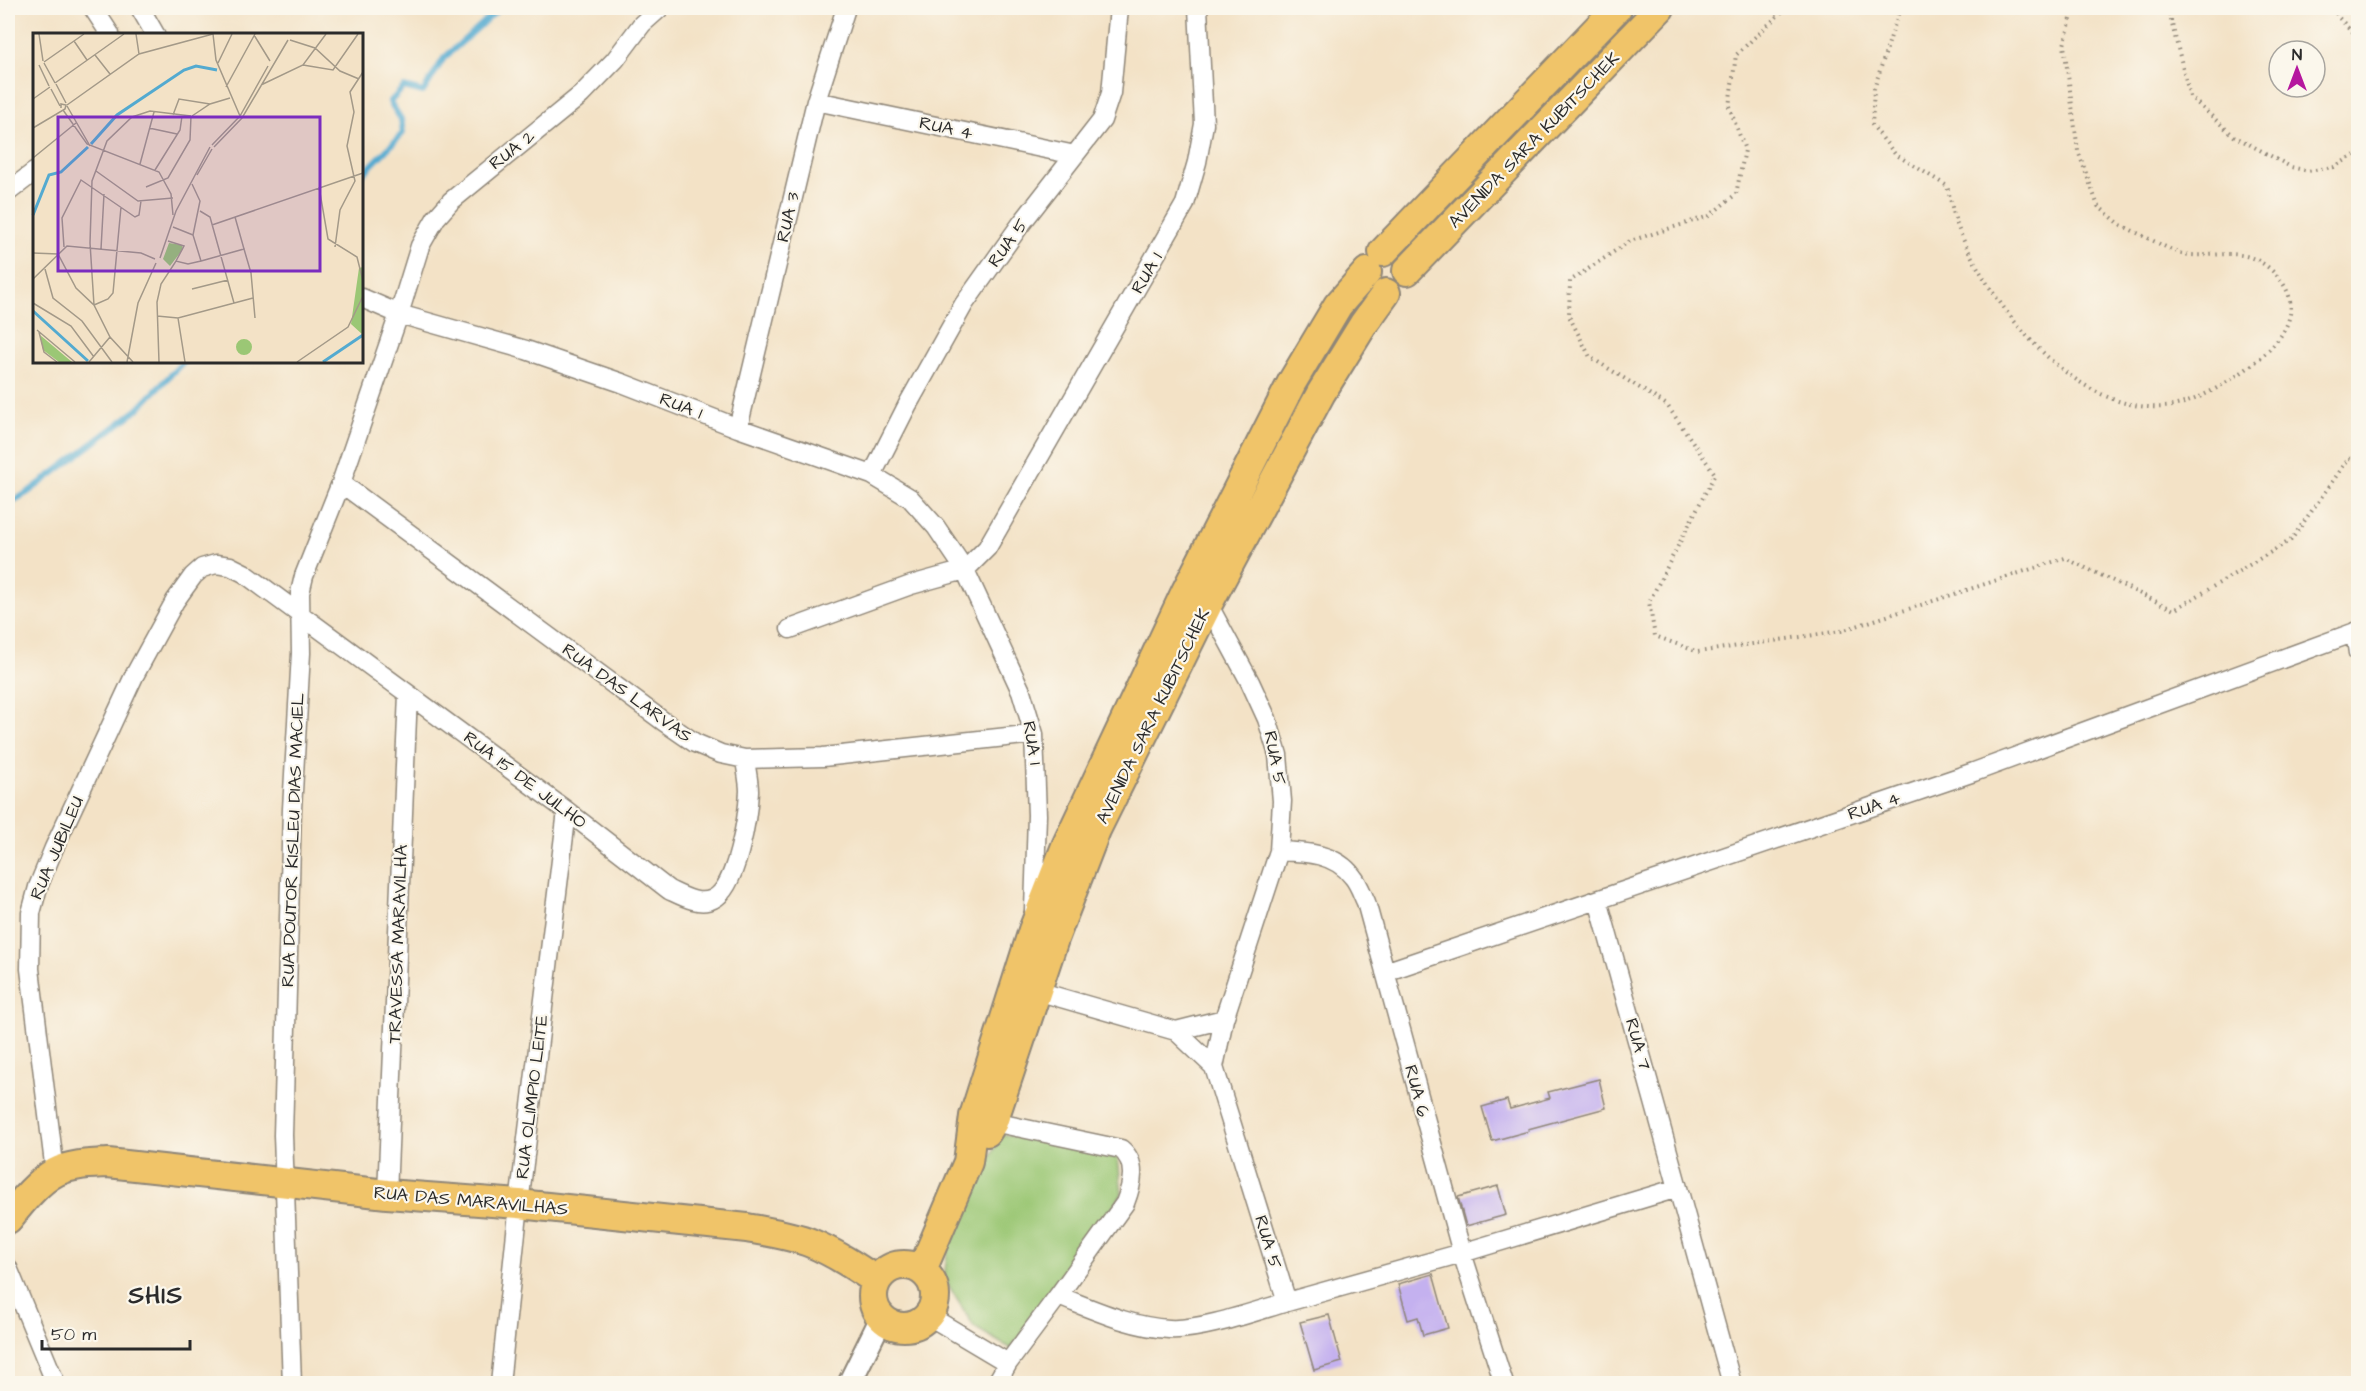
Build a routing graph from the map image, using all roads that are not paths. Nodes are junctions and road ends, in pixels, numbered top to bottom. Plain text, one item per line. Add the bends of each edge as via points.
1 (93, 8) edge
2 (140, 8) edge
3 (660, 8) edge
4 (846, 8) edge
5 (1119, 8) edge
6 (1198, 8) edge
7 (1617, 8) edge
8 (1660, 8) edge
9 (109, 33) edge
10 (154, 33) edge
11 (816, 101) junction
12 (1075, 155) junction
13 (33, 173) edge
14 (8, 192) edge
15 (1375, 262) junction
16 (1407, 272) junction
17 (1386, 293) junction
18 (363, 298) edge
19 (399, 314) junction
20 (738, 428) junction
21 (873, 475) junction
22 (341, 483) junction
23 (216, 564) joint
24 (964, 570) junction
25 (1208, 604) junction
26 (301, 615) junction
27 (790, 629) dead end
28 (2357, 632) edge
29 (2358, 652) edge
30 (408, 694) junction
31 (1034, 734) junction
32 (745, 759) junction
33 (567, 810) junction
34 (1279, 851) junction
35 (1598, 900) junction
36 (1033, 930) junction
37 (1385, 972) junction
38 (1026, 988) junction
39 (1224, 1018) junction
40 (1176, 1031) junction
41 (1214, 1067) junction
42 (993, 1122) junction
43 (968, 1162) junction
44 (55, 1172) junction
45 (284, 1182) junction
46 (1678, 1188) junction
47 (387, 1194) junction
48 (519, 1204) junction
49 (8, 1219) edge
50 (1462, 1253) junction
51 (8, 1269) edge
52 (922, 1270) junction
53 (877, 1281) junction
54 (1058, 1296) junction
55 (1287, 1302) junction
56 (928, 1316) junction
57 (882, 1317) junction
58 (1008, 1363) junction
59 (56, 1383) edge
60 (292, 1383) edge
61 (500, 1383) edge
62 (849, 1383) edge
63 (996, 1383) edge
64 (1504, 1383) edge
65 (1732, 1383) edge

1 - 9 street
2 - 10 street
3 - 19 street, RUA 2 via 581,95 472,182 436,218 420,246
4 - 11 street, RUA 3
5 - 12 street, RUA 5 via 1111,93 1102,120
6 - 24 street, RUA 1 via 1204,124 1185,204 987,548
7 - 15 main road, AVENIDA SARA KUBITSCHEK
8 - 16 main road, AVENIDA SARA KUBITSCHEK
11 - 12 street, RUA 4
11 - 20 street, RUA 3
12 - 21 street, RUA 5 via 964,304
13 - 14 street
15 - 16 main road via 1390,252 1402,259
15 - 17 main road via 1371,284
15 - 36 main road, AVENIDA SARA KUBITSCHEK via 1338,305 1281,403 1176,612 1066,846
16 - 17 main road, AVENIDA SARA KUBITSCHEK via 1401,287
17 - 25 main road, AVENIDA SARA KUBITSCHEK via 1321,393
18 - 19 street, RUA 1
19 - 20 street, RUA 1 via 526,350
19 - 22 street, RUA DOUTOR KISLEU DIAS MACIEL
20 - 21 street, RUA 1
21 - 24 street, RUA 1 via 910,498 936,527
22 - 26 street, RUA DOUTOR KISLEU DIAS MACIEL via 304,576
22 - 32 street, RUA DAS LARVAS via 663,722 695,743
23 - 26 street, RUA 15 DE JULHO via 244,573
23 - 44 street, RUA JUBILEU via 193,576 134,676 54,848 31,913 30,969
24 - 27 street, RUA 1
24 - 31 street, RUA 1 via 1021,691
25 - 34 street, RUA 5 via 1267,718 1278,755 1282,801
25 - 38 main road, AVENIDA SARA KUBITSCHEK via 1096,830 1054,939
26 - 30 street, RUA 15 DE JULHO
26 - 45 street, RUA DOUTOR KISLEU DIAS MACIEL via 292,809
28 - 29 street
28 - 35 street, RUA 4 via 1974,772
30 - 33 street, RUA 15 DE JULHO
30 - 47 street, TRAVESSA MARAVILHA
31 - 32 street, RUA DAS LARVAS via 824,757
31 - 36 street, RUA 1 via 1037,815
32 - 33 street, RUA 15 DE JULHO via 749,789 742,845 728,882 712,900 688,899 669,890
33 - 48 street, RUA OLIMPIO LEITE
34 - 37 street, RUA 6 via 1306,852 1333,860 1353,876 1366,903
34 - 39 street, RUA 5
35 - 37 street, RUA 4
35 - 46 street, RUA 7
36 - 38 main road, AVENIDA SARA KUBITSCHEK
37 - 50 street, RUA 6
38 - 40 street
38 - 42 main road, AVENIDA SARA KUBITSCHEK
38 - 43 main road via 974,1116
39 - 40 street
39 - 41 street, RUA 5
40 - 41 street
41 - 55 street, RUA 5
42 - 43 main road, AVENIDA SARA KUBITSCHEK
42 - 54 street via 1121,1149 1129,1156 1131,1179 1125,1203
43 - 52 main road
44 - 45 main road, RUA DAS MARAVILHAS via 108,1163
44 - 49 main road
45 - 47 main road, RUA DAS MARAVILHAS
45 - 60 street, RUA DOUTOR KISLEU DIAS MACIEL
46 - 50 street
46 - 65 street
47 - 48 main road, RUA DAS MARAVILHAS
48 - 53 main road, RUA DAS MARAVILHAS via 781,1234 811,1243
48 - 61 street, RUA OLIMPIO LEITE
50 - 55 street
50 - 64 street, RUA 6
51 - 59 street
52 - 53 main road via 902,1264 883,1273
52 - 56 main road via 935,1291 936,1300
53 - 57 main road via 873,1300
54 - 55 street via 1134,1324 1172,1330
54 - 58 street
56 - 57 main road via 911,1326 890,1323
56 - 58 street
57 - 62 street
58 - 63 street

